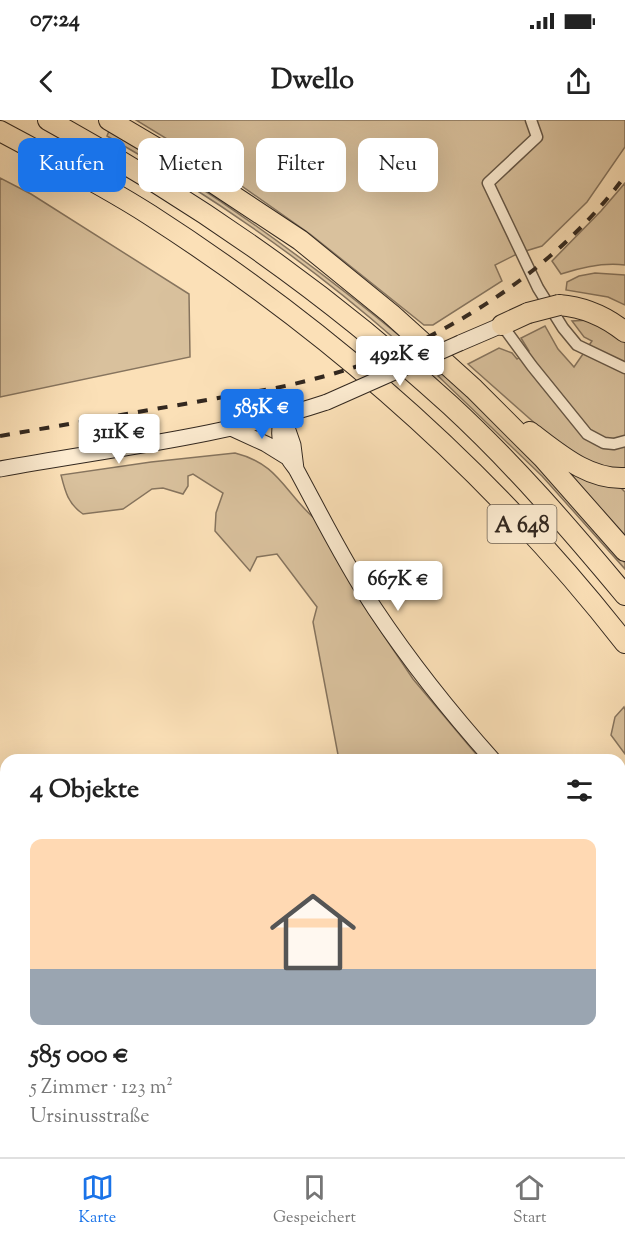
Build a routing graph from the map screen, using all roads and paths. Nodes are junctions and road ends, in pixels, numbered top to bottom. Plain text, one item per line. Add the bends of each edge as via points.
1 (48, 120) edge
2 (109, 120) edge
3 (531, 120) edge
4 (0, 131) edge
5 (559, 305) junction
6 (625, 315) edge
7 (502, 325) junction
8 (625, 332) edge
9 (625, 368) edge
10 (474, 389) junction
11 (282, 416) junction
12 (231, 428) junction
13 (625, 441) edge
14 (291, 463) junction
15 (0, 469) edge
16 (625, 477) edge
17 (625, 551) edge
18 (625, 595) edge
19 (625, 643) edge
20 (489, 754) edge

1 - 18 highway, A 648 via 175,194 363,329 451,405 567,525
2 - 10 highway via 300,240
3 - 9 street via 537,137 488,183 538,288 563,328 577,345
4 - 19 highway, A 648 via 148,214 228,267 350,359 487,487
5 - 6 highway via 596,303
5 - 7 highway, bridge
5 - 8 highway via 596,314
7 - 11 main road, bridge via 327,402
7 - 13 street via 586,434 604,443
10 - 16 highway via 576,465 602,476
10 - 17 highway via 562,479
11 - 12 main road
11 - 14 main road via 293,445
12 - 14 main road via 266,444
12 - 15 main road
14 - 20 main road via 373,606 414,665

